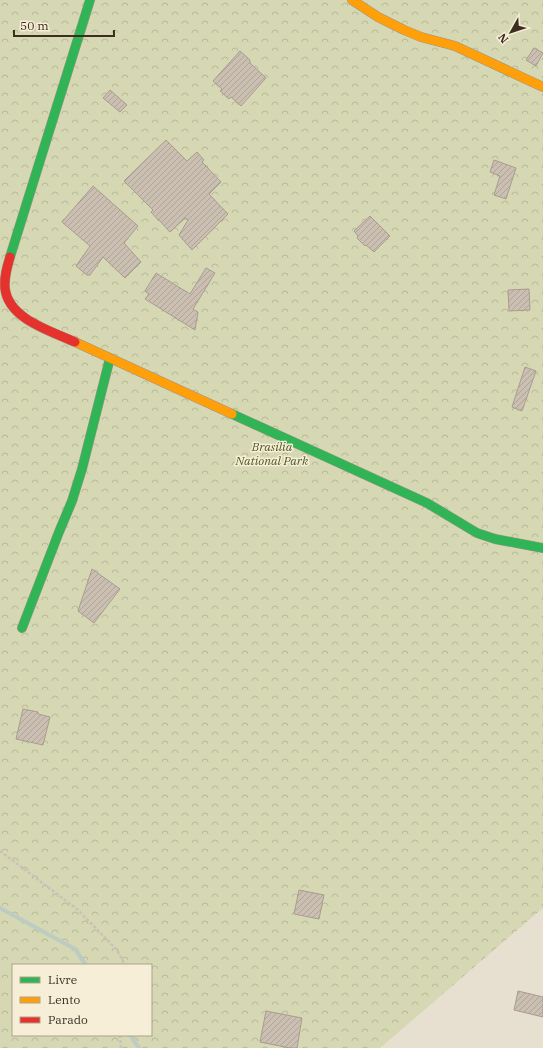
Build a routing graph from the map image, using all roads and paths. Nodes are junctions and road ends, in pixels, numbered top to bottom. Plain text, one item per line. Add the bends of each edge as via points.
1 (90, 0) edge
2 (352, 0) edge
3 (543, 88) edge
4 (110, 358) junction
5 (543, 548) edge
6 (22, 628) dead end
7 (0, 851) edge
8 (124, 964) edge
9 (120, 1036) edge
10 (121, 1048) edge

1 - 4 street via 5,279 6,296 14,309 31,322
2 - 3 street via 404,30 455,46
4 - 5 street via 427,503 477,533 495,540
4 - 6 street via 72,501
7 - 8 path via 77,909 117,950
9 - 10 path

